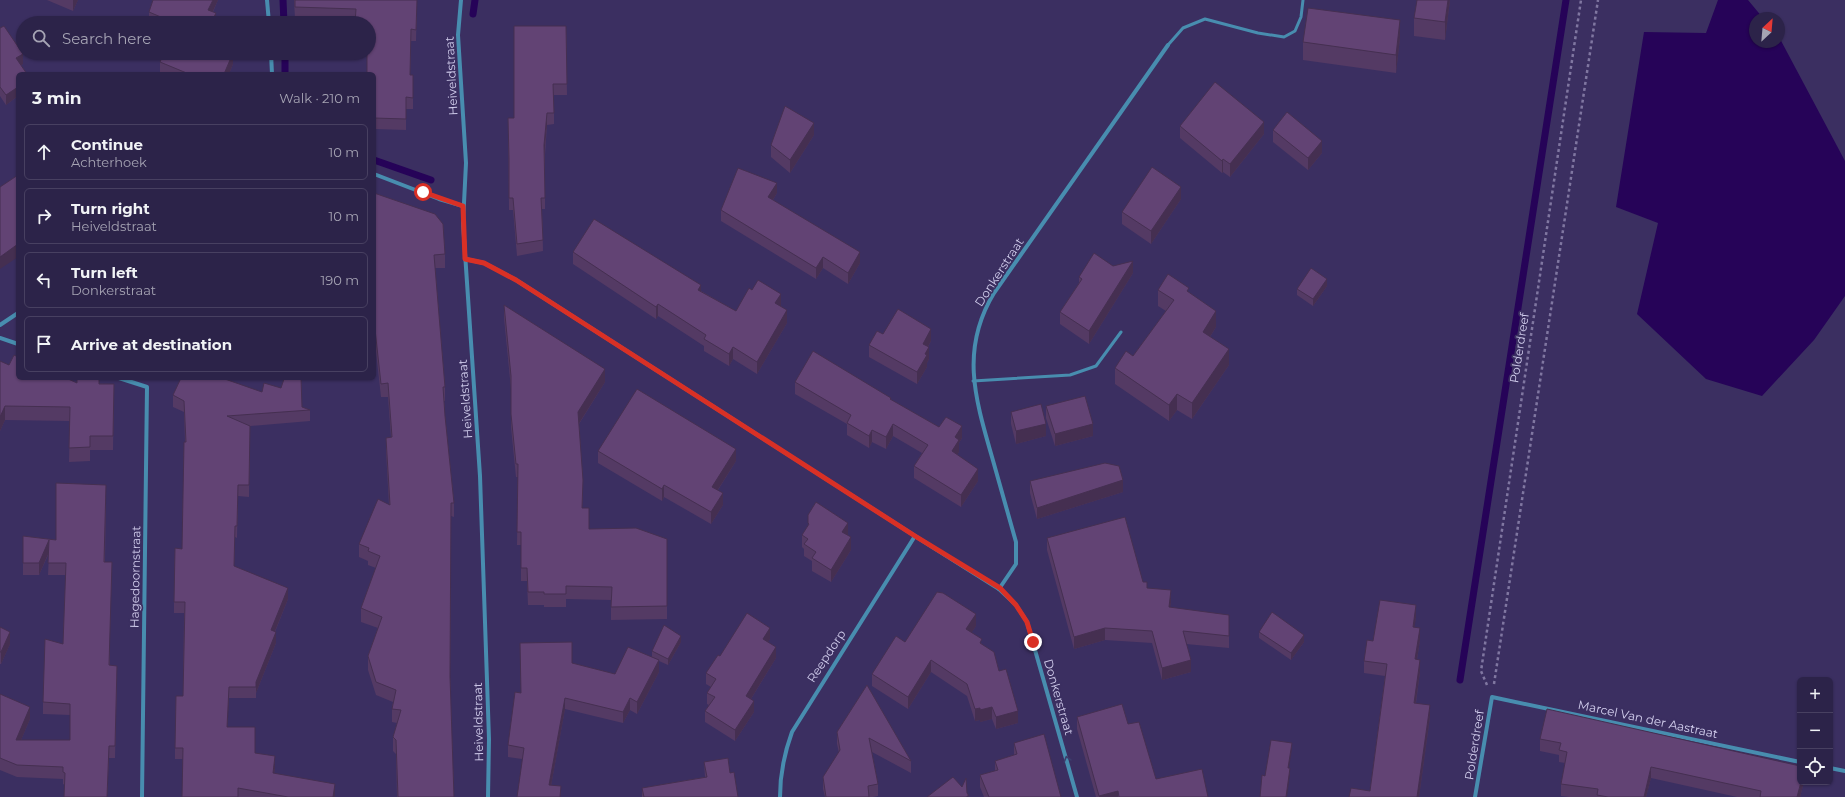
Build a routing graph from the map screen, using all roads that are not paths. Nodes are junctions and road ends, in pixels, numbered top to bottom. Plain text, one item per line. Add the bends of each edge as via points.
1 (267, 0) edge
2 (461, 0) edge
3 (1303, 0) edge
4 (268, 16) edge
5 (1168, 44) joint
6 (271, 60) edge
7 (272, 72) edge
8 (376, 175) edge
9 (463, 206) junction
10 (465, 259) junction
11 (16, 314) edge
12 (0, 325) edge
13 (1121, 332) dead end
14 (0, 338) edge
15 (16, 343) edge
16 (125, 380) edge
17 (974, 381) junction
18 (915, 536) junction
19 (1000, 588) junction
20 (1492, 697) joint
21 (1797, 761) edge
22 (1833, 769) edge
23 (1845, 771) edge
24 (142, 797) edge
25 (488, 797) edge
26 (780, 797) edge
27 (1077, 797) edge
28 (1476, 797) edge

1 - 4 street
2 - 9 street, Heiveldstraat via 458,35 466,163
3 - 5 lane via 1301,17 1295,31 1284,37 1258,34 1205,19 1183,28
5 - 17 street, Donkerstraat via 985,308 977,329
6 - 7 street
8 - 9 street
9 - 10 street, Heiveldstraat
10 - 18 street, Donkerstraat via 484,263 516,280
10 - 25 street, Heiveldstraat via 480,476 489,738
11 - 12 street
13 - 17 lane via 1096,366 1070,375
14 - 15 street
16 - 24 street, Hagedoornstraat via 148,387
17 - 19 street, Donkerstraat via 978,409 1016,542 1016,564
18 - 19 street, Donkerstraat
18 - 26 street, Reepdorp via 792,732 783,756
27 -> 19 street, Donkerstraat via 1027,622
20 - 21 street, Marcel Van der Aastraat
20 - 28 street, Polderdreef
22 - 23 street

